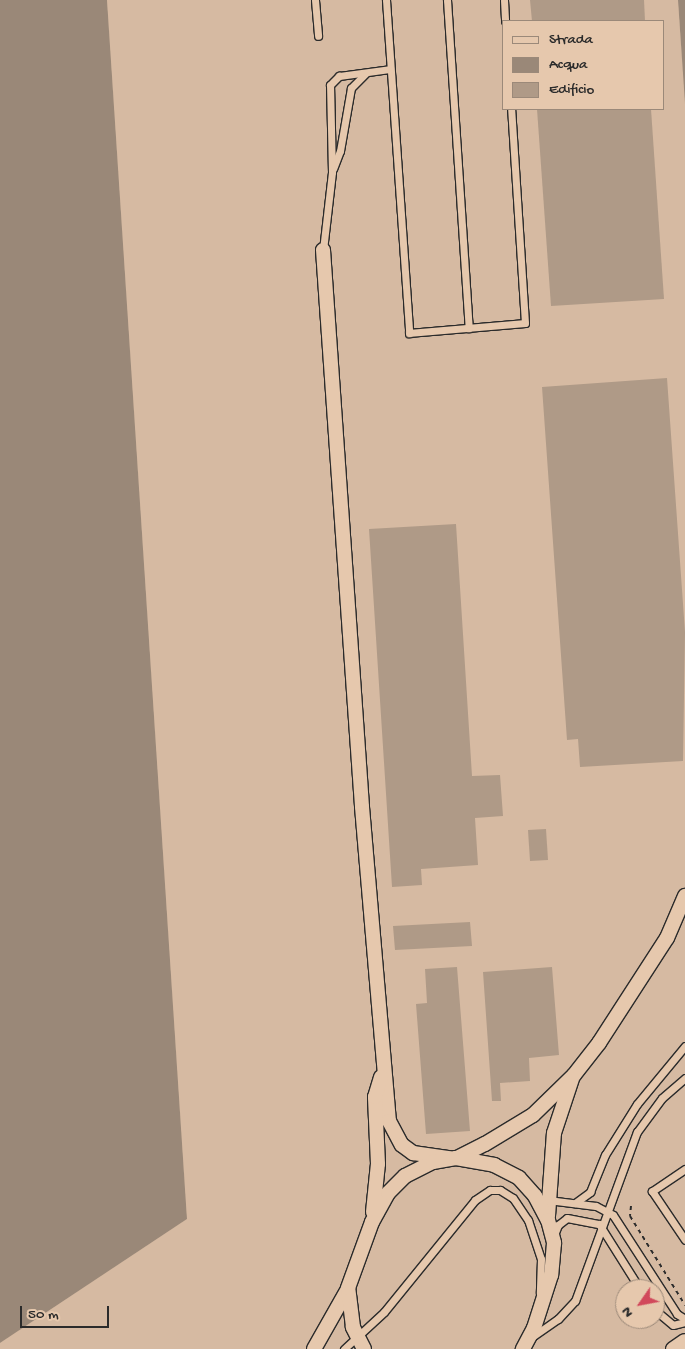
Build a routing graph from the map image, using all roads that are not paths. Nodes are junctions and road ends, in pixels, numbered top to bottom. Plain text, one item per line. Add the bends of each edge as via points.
1 (316, 0) edge
2 (386, 0) edge
3 (447, 0) edge
4 (504, 0) edge
5 (505, 20) edge
6 (318, 36) dead end
7 (390, 69) junction
8 (371, 72) junction
9 (511, 110) edge
10 (332, 172) junction
11 (323, 250) joint
12 (468, 328) junction
13 (685, 896) edge
14 (685, 1046) edge
15 (384, 1070) junction
16 (574, 1075) junction
17 (685, 1078) edge
18 (453, 1158) junction
19 (685, 1169) edge
20 (527, 1186) junction
21 (548, 1200) junction
22 (570, 1203) junction
23 (609, 1212) junction
24 (548, 1220) junction
25 (372, 1222) junction
26 (603, 1227) junction
27 (685, 1240) edge
28 (554, 1242) junction
29 (634, 1279) edge
30 (348, 1288) junction
31 (665, 1318) edge
32 (685, 1320) edge
33 (534, 1328) junction
34 (357, 1336) junction
35 (685, 1341) edge
36 (526, 1346) edge
37 (314, 1349) edge
38 (344, 1349) edge
39 (364, 1349) edge
40 (674, 1349) edge

1 - 6 lane
2 - 7 lane
3 - 12 lane
4 - 5 lane
7 - 8 lane
7 - 12 lane via 409,333
8 - 10 lane via 358,77 351,88 340,150
8 - 10 lane via 339,76 330,85
9 - 12 lane via 525,323
10 - 11 lane
11 - 15 street via 361,798
13 - 16 street via 668,938 599,1043
14 - 22 lane via 618,1131 590,1192 583,1200
15 - 18 street via 388,1121 397,1138 413,1153
15 - 25 street via 375,1097 378,1164
16 - 18 street via 533,1115 486,1144
16 - 21 street via 554,1134
17 - 23 lane via 662,1098 637,1132
18 - 20 street via 494,1165
18 - 25 street via 418,1168 406,1176 388,1193
19 - 27 lane via 652,1191
20 - 21 lane
20 - 24 street
21 - 22 lane
21 - 24 street
22 - 23 lane via 596,1206
23 - 26 lane
23 - 32 lane via 622,1224 677,1314
24 - 28 street
25 - 30 street
26 - 28 lane via 596,1222 567,1218 556,1228
26 - 29 lane
26 - 36 lane via 574,1301
28 - 33 street via 551,1275
30 - 34 street
30 - 37 street
31 - 32 lane via 673,1325
33 - 34 lane via 542,1274 538,1244 518,1204 505,1192 495,1189 475,1200 384,1312
33 - 36 street
34 - 38 lane
34 - 39 street
35 - 40 street

